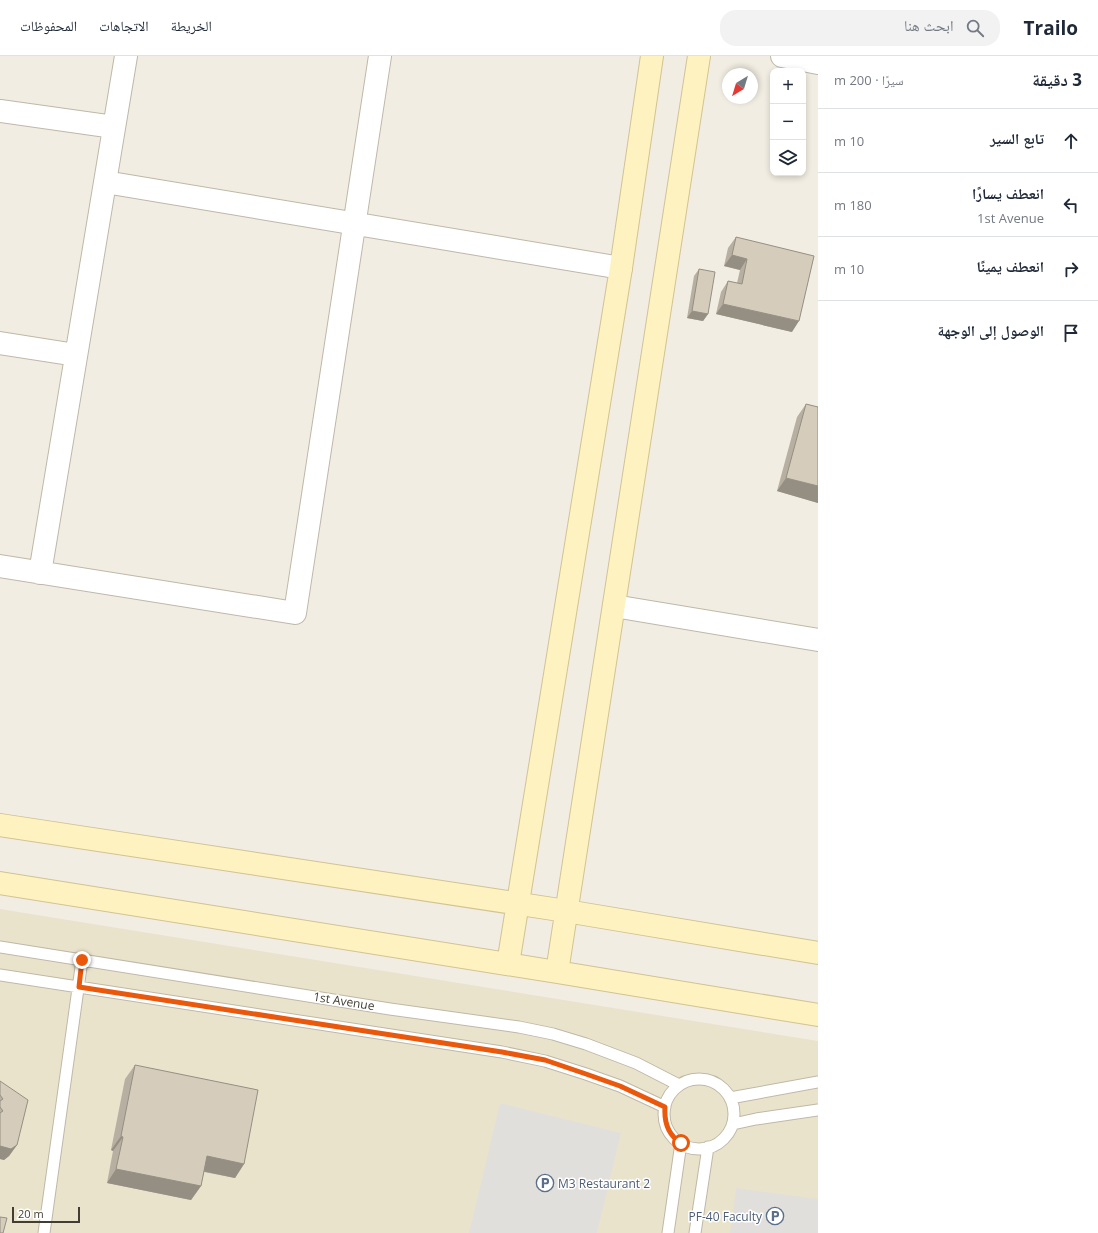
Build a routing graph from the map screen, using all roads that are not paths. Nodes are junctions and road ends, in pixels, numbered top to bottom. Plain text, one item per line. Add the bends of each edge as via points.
1 (126, 56) edge
2 (380, 56) edge
3 (652, 56) edge
4 (699, 56) edge
5 (782, 56) edge
6 (818, 62) edge
7 (0, 111) edge
8 (114, 127) junction
9 (105, 182) junction
10 (355, 224) junction
11 (621, 268) junction
12 (0, 343) edge
13 (76, 355) junction
14 (0, 566) edge
15 (40, 573) junction
16 (614, 606) junction
17 (818, 640) edge
18 (0, 825) edge
19 (0, 883) edge
20 (516, 904) junction
21 (566, 912) junction
22 (0, 947) edge
23 (818, 953) edge
24 (82, 960) junction
25 (508, 964) junction
26 (556, 972) junction
27 (0, 974) edge
28 (79, 987) junction
29 (818, 1015) edge
30 (818, 1082) edge
31 (679, 1085) junction
32 (730, 1098) junction
33 (665, 1107) junction
34 (818, 1110) edge
35 (732, 1124) junction
36 (681, 1143) junction
37 (708, 1147) junction
38 (44, 1233) edge
39 (668, 1233) edge
40 (695, 1233) edge

1 - 8 street
2 - 10 street
3 - 11 main road
4 - 16 main road
5 - 6 street
7 - 8 street
8 - 9 street
9 - 10 street
9 - 13 street
10 - 11 street
10 - 15 street via 295,613
11 - 20 main road
12 - 13 street
13 - 15 street
14 - 15 street
16 - 17 street
16 - 21 main road
18 - 20 main road
19 - 25 main road
20 - 21 main road
20 - 25 main road
21 - 23 main road
21 - 26 main road
22 - 24 lane, 1st Avenue
24 - 28 lane
24 - 31 lane, 1st Avenue via 553,1034 636,1063
25 - 26 main road
26 - 29 main road
27 - 28 lane
28 - 33 lane via 545,1060 620,1086
28 - 38 lane
30 - 32 lane
31 - 32 lane via 692,1079 706,1079 722,1087
31 - 33 lane via 672,1091
32 - 35 lane via 734,1111
33 - 36 lane via 666,1125 670,1134
34 - 35 lane
35 - 37 lane via 723,1140
36 - 37 lane via 693,1148
36 - 39 lane
37 - 40 lane

